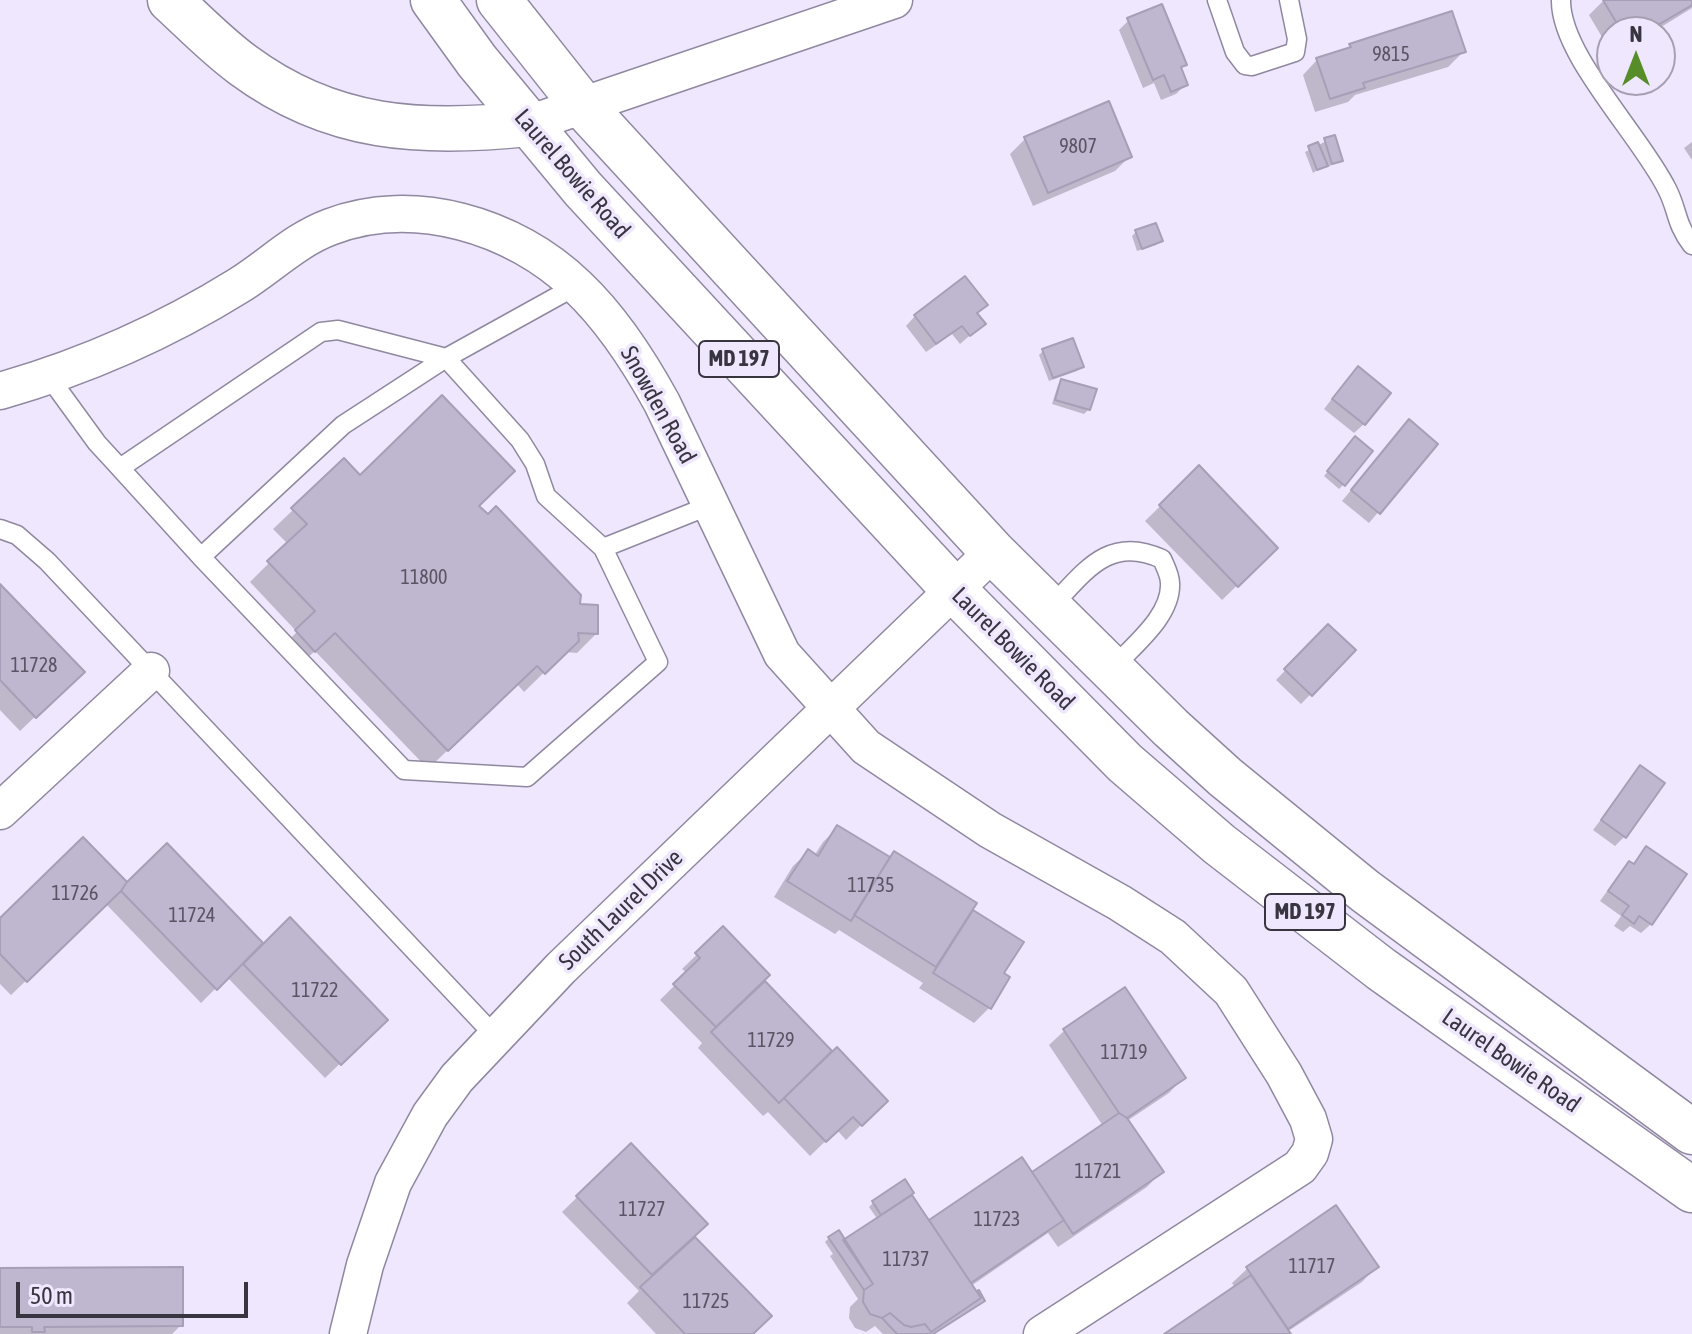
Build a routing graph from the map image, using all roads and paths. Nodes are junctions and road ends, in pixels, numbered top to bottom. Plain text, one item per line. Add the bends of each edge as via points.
1 (170, 0) edge
2 (433, 0) edge
3 (499, 0) edge
4 (894, 0) edge
5 (1217, 0) edge
6 (1289, 0) edge
7 (1561, 0) edge
8 (583, 106) junction
9 (528, 124) junction
10 (1692, 245) edge
11 (576, 286) junction
12 (446, 358) junction
13 (49, 377) junction
14 (0, 391) edge
15 (120, 468) junction
16 (711, 505) junction
17 (0, 529) edge
18 (603, 548) junction
19 (993, 552) junction
20 (201, 557) junction
21 (954, 590) junction
22 (1050, 609) junction
23 (1111, 670) junction
24 (151, 671) junction
25 (831, 708) junction
26 (0, 811) edge
27 (495, 1036) junction
28 (1692, 1132) edge
29 (1692, 1190) edge
30 (348, 1334) edge
31 (1042, 1334) edge

1 - 9 main road via 244,66 292,95 342,116 415,130
2 - 9 main road, Laurel Bowie Road / MD 197
3 - 8 main road, Laurel Bowie Road / MD 197
4 - 8 street
5 - 6 lane via 1239,61 1252,66 1295,52
7 - 10 lane via 1565,30 1581,61 1668,190 1681,230
8 - 9 street
8 - 19 main road, Laurel Bowie Road / MD 197
9 - 21 main road, Laurel Bowie Road / MD 197 via 645,258
11 - 12 lane
11 - 13 street, Snowden Road via 515,241 482,228 408,214 370,216 307,237 238,286 175,321
11 - 16 street, Snowden Road via 643,368
12 - 15 lane via 338,330 321,332
12 - 18 lane via 520,440 546,496
12 - 20 lane via 343,425
13 - 14 street, Snowden Road
13 - 15 lane
15 - 20 lane
16 - 18 lane
16 - 25 street, Snowden Road via 782,654
17 - 24 lane via 17,535 47,561
18 - 20 lane via 658,662 527,777 404,770
19 - 21 street, South Laurel Drive
19 - 22 main road, Laurel Bowie Road / MD 197
21 - 25 street, South Laurel Drive
21 - 29 main road, Laurel Bowie Road / MD 197 via 1125,763 1219,844 1381,969
22 - 23 main road, Laurel Bowie Road / MD 197
22 - 23 lane via 1104,557 1129,549 1162,559 1171,582 1160,616
23 - 28 main road, Laurel Bowie Road / MD 197 via 1225,777 1365,891
24 - 26 street
24 - 27 lane
25 - 27 street, South Laurel Drive
25 - 31 street, Snowden Road via 866,747 990,830 1173,937 1231,991 1308,1119 1314,1139 1300,1167
27 - 30 street, South Laurel Drive via 430,1115 399,1172 377,1225

